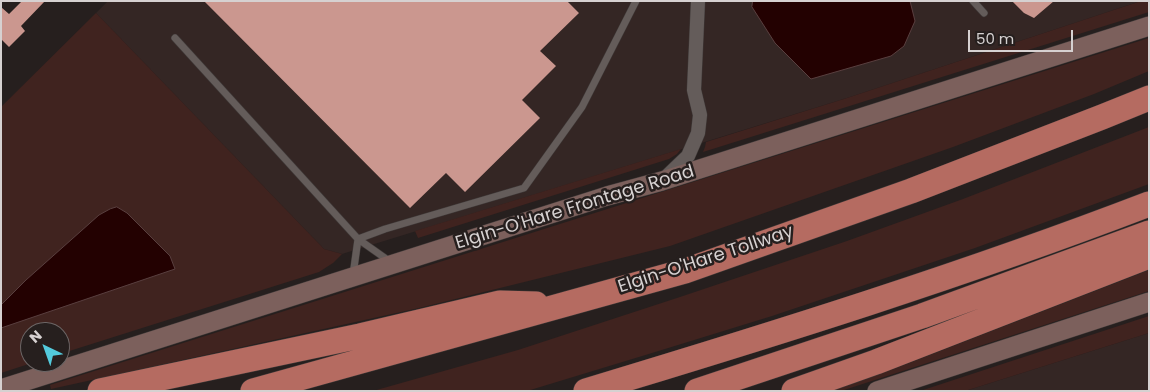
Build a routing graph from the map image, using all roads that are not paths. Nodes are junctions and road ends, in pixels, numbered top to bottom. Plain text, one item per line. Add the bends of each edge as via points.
1 (636, 1) edge
2 (698, 1) edge
3 (973, 1) edge
4 (984, 13) dead end
5 (1149, 26) edge
6 (175, 38) dead end
7 (1149, 98) edge
8 (662, 182) junction
9 (1149, 204) edge
10 (1149, 233) edge
11 (358, 239) junction
12 (1149, 256) edge
13 (394, 264) junction
14 (353, 278) junction
15 (1149, 302) edge
16 (563, 305) junction
17 (1, 389) edge
18 (100, 391) edge
19 (253, 391) edge
20 (586, 391) edge
21 (697, 391) edge
22 (794, 391) edge
23 (877, 391) edge

1 - 11 lane via 582,107 524,188
2 - 8 street via 694,90 700,115 698,133 688,156
3 - 4 lane
5 - 8 main road, Elgin-O'Hare Frontage Road
6 - 11 lane
7 - 16 highway, Elgin-O'Hare Tollway via 911,191 685,271
8 - 13 main road, Elgin-O'Hare Frontage Road via 607,196
9 - 20 highway via 914,288
10 - 21 highway via 922,316
11 - 13 lane
11 - 14 lane
12 - 22 highway
13 - 14 main road, Elgin-O'Hare Frontage Road
14 - 17 main road, Elgin-O'Hare Frontage Road
15 - 23 main road
16 - 18 highway via 500,303
16 - 19 highway, Elgin-O'Hare Tollway

